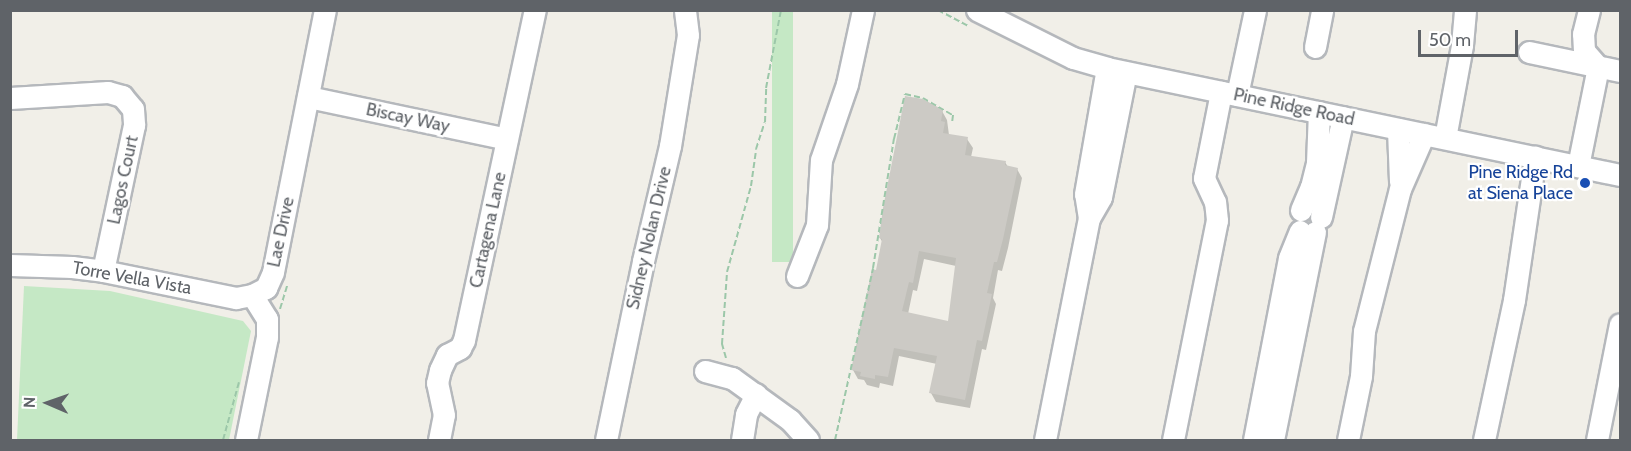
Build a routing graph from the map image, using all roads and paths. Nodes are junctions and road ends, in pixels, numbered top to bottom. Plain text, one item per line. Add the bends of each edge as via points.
1 (325, 10) edge
2 (534, 10) edge
3 (685, 10) edge
4 (700, 10) edge
5 (781, 10) edge
6 (863, 10) edge
7 (1255, 10) edge
8 (1322, 10) edge
9 (1465, 10) edge
10 (1589, 10) edge
11 (985, 12) edge
12 (688, 35) junction
13 (1315, 47) dead end
14 (1529, 52) dead end
15 (1598, 67) junction
16 (1117, 70) junction
17 (1620, 71) edge
18 (1229, 94) junction
19 (308, 97) junction
20 (10, 98) edge
21 (1318, 112) junction
22 (1342, 117) junction
23 (952, 123) dead end
24 (1398, 129) junction
25 (1424, 134) junction
26 (1445, 138) junction
27 (507, 139) junction
28 (1534, 157) junction
29 (1578, 166) junction
30 (1620, 175) edge
31 (1400, 189) junction
32 (1312, 227) junction
33 (10, 265) edge
34 (103, 271) junction
35 (796, 276) dead end
36 (252, 295) junction
37 (1620, 324) edge
38 (714, 373) joint
39 (756, 394) junction
40 (246, 441) edge
41 (439, 441) edge
42 (606, 441) edge
43 (742, 441) edge
44 (808, 441) edge
45 (835, 441) edge
46 (1045, 441) edge
47 (1173, 441) edge
48 (1254, 441) edge
49 (1273, 441) edge
50 (1348, 441) edge
51 (1484, 441) edge
52 (1597, 441) edge

1 - 19 street, Lae Drive
2 - 27 street, Cartagena Lane
3 - 12 street, Sidney Nolan Drive
4 - 12 street, Sidney Nolan Drive
5 - 38 path via 765,88 765,122 727,272 722,344 727,363
6 - 35 street via 847,84 821,160 817,225
7 - 18 street
8 - 13 street
9 - 26 street
10 - 15 street via 1583,34 1584,51
11 - 16 street, Pine Ridge Road via 1073,58
12 - 42 street, Sidney Nolan Drive via 670,146
14 - 15 street
15 - 17 street
15 - 29 street
16 - 18 street, Pine Ridge Road
16 - 46 street via 1101,197 1089,218
18 - 21 street, Pine Ridge Road
18 - 47 street via 1204,178 1215,202 1217,220
19 - 27 street, Biscay Way
19 - 36 street, Lae Drive via 273,272 266,288
20 - 34 street, Lagos Court via 108,92 123,96 133,109 134,125
21 - 22 street, Pine Ridge Road
21 - 32 street via 1317,163 1295,222
22 - 24 street, Pine Ridge Road
22 - 32 street
23 - 45 path via 953,115 923,98 905,94 873,268
24 - 25 street, Pine Ridge Road
24 - 31 street
25 - 26 street, Pine Ridge Road
25 - 31 street
26 - 28 street, Pine Ridge Road
27 - 41 street, Cartagena Lane via 464,340 460,348 447,355 437,383 444,415
28 - 29 street, Pine Ridge Road
28 - 51 street via 1514,300
29 - 30 street, Pine Ridge Road
31 - 50 street via 1364,331 1361,376
32 - 48 street via 1290,258
32 - 49 street
33 - 34 street, Torre Vella Vista
34 - 36 street, Torre Vella Vista via 236,298
36 - 40 street via 267,319 267,337
37 - 52 street
38 - 39 street via 732,378
39 - 43 street via 746,414
39 - 44 street via 790,420

